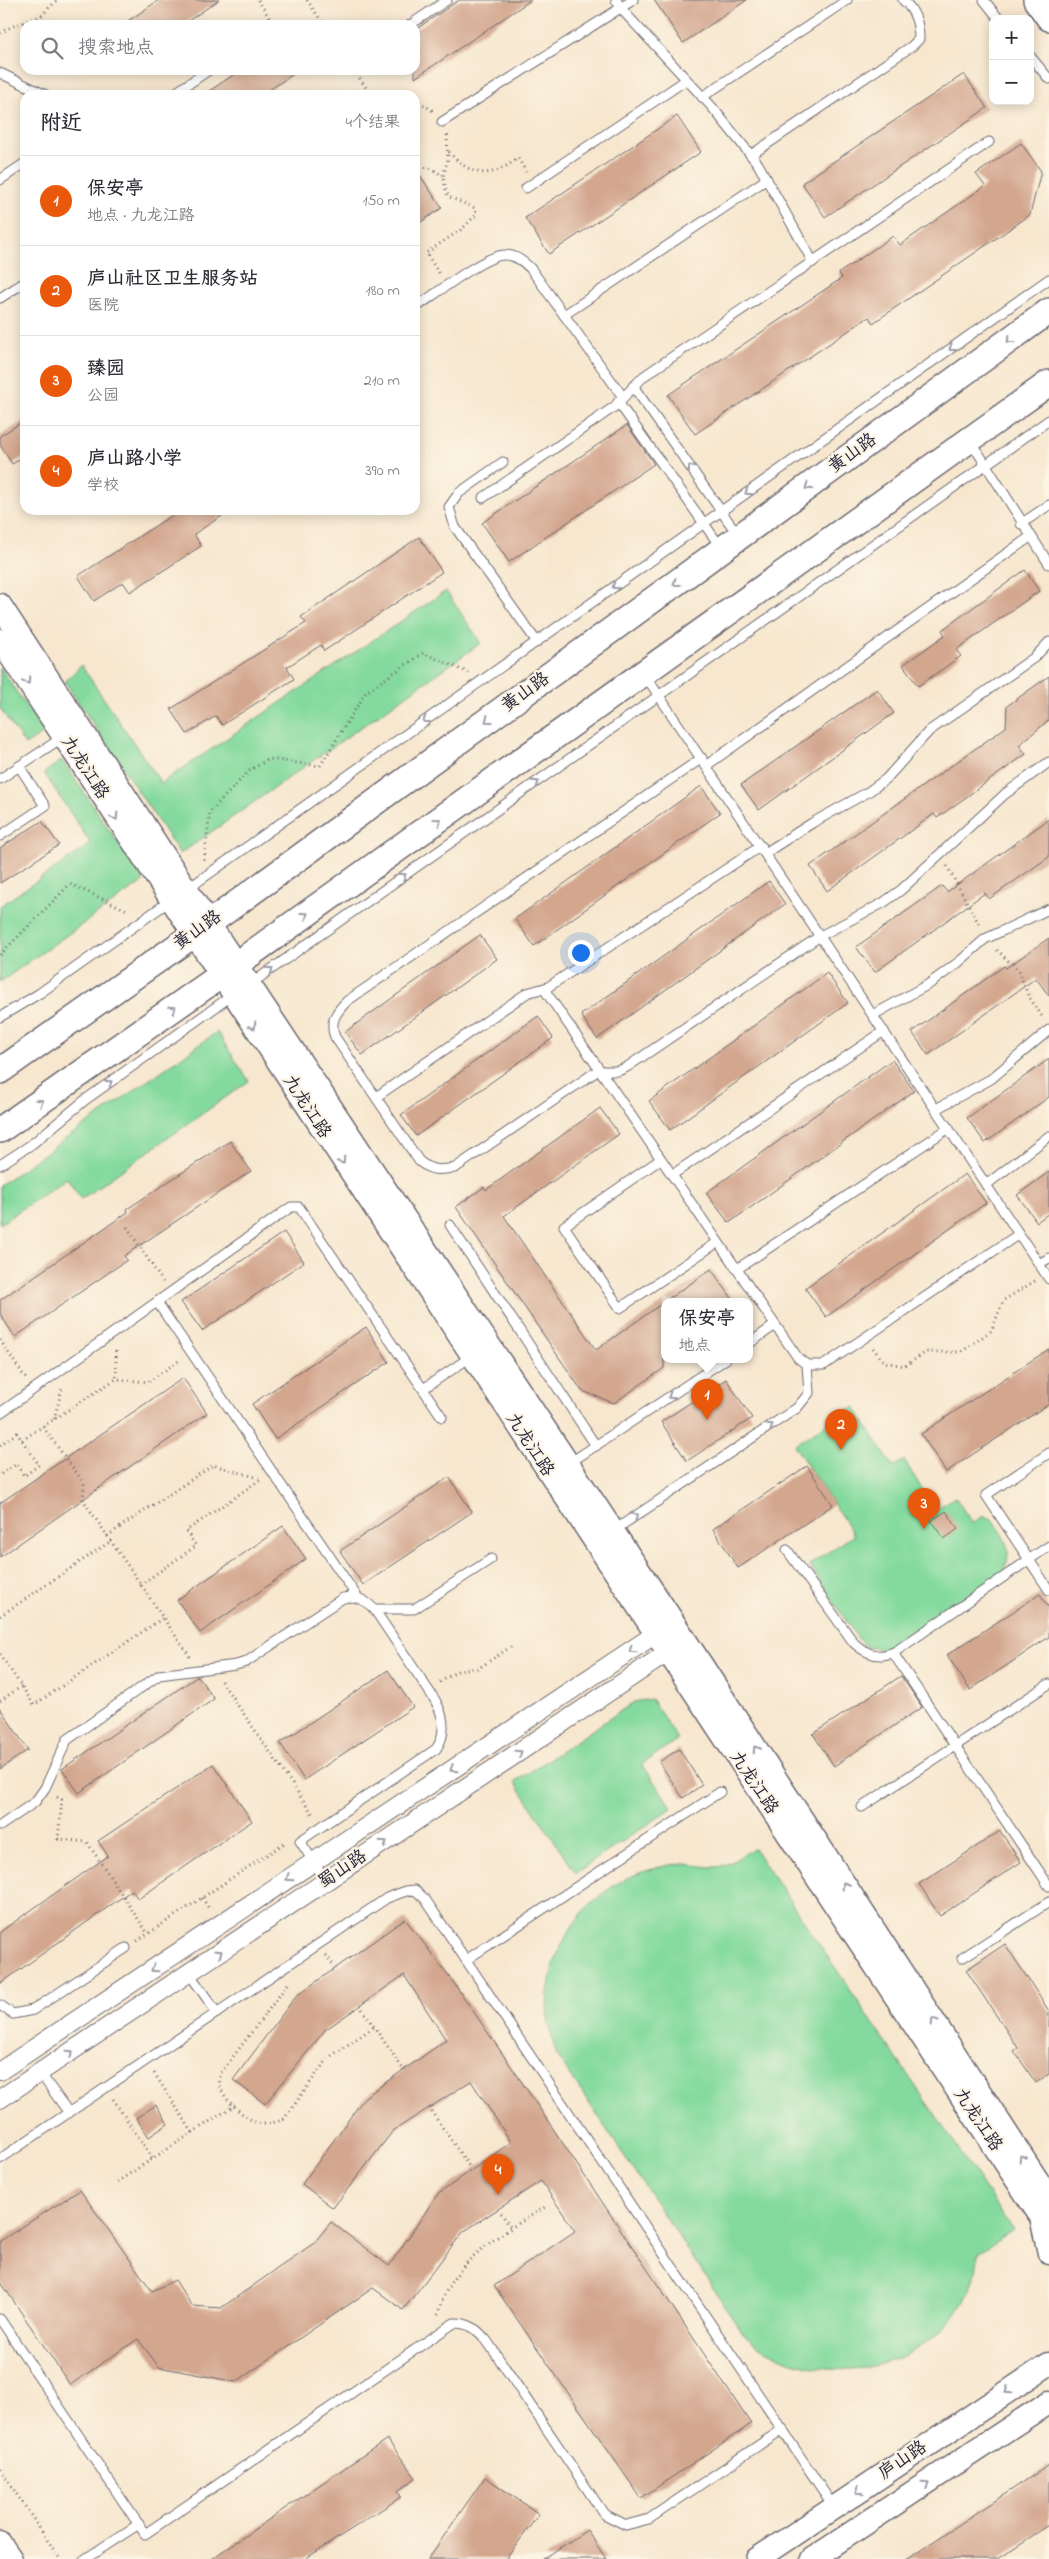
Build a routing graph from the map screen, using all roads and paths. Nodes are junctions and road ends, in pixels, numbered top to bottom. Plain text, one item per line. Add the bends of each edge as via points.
1 (58, 0) edge
2 (258, 0) edge
3 (308, 0) edge
4 (447, 0) edge
5 (633, 0) edge
6 (847, 0) edge
7 (903, 0) edge
8 (984, 0) edge
9 (1036, 0) edge
10 (1042, 0) edge
11 (618, 4) edge
12 (1049, 8) edge
13 (996, 15) edge
14 (1049, 18) edge
15 (30, 20) edge
16 (271, 20) edge
17 (321, 20) edge
18 (417, 20) edge
19 (20, 24) edge
20 (0, 33) edge
21 (1033, 60) edge
22 (0, 73) edge
23 (202, 75) edge
24 (357, 75) edge
25 (1049, 79) edge
26 (686, 80) junction
27 (36, 90) edge
28 (179, 90) edge
29 (368, 90) edge
30 (702, 97) junction
31 (420, 102) edge
32 (442, 122) junction
33 (989, 142) dead end
34 (448, 152) junction
35 (751, 155) junction
36 (20, 166) edge
37 (420, 167) edge
38 (443, 176) junction
39 (767, 179) junction
40 (0, 180) edge
41 (530, 185) joint
42 (813, 262) junction
43 (1049, 279) edge
44 (20, 285) edge
45 (448, 286) junction
46 (0, 298) edge
47 (420, 305) edge
48 (1049, 311) edge
49 (564, 315) junction
50 (1049, 383) edge
51 (633, 386) junction
52 (621, 399) junction
53 (1049, 420) edge
54 (970, 440) junction
55 (504, 462) dead end
56 (985, 464) junction
57 (483, 498) dead end
58 (1049, 505) edge
59 (721, 511) junction
60 (704, 524) junction
61 (1021, 524) junction
62 (1030, 537) junction
63 (731, 543) junction
64 (1049, 564) edge
65 (0, 604) edge
66 (0, 640) edge
67 (536, 642) junction
68 (1049, 642) edge
69 (644, 673) junction
70 (484, 679) junction
71 (660, 696) junction
72 (72, 731) junction
73 (704, 761) junction
74 (1049, 762) edge
75 (19, 766) junction
76 (0, 778) edge
77 (0, 835) edge
78 (763, 849) junction
79 (186, 890) junction
80 (1049, 909) edge
81 (146, 918) junction
82 (201, 930) junction
83 (820, 936) junction
84 (0, 955) edge
85 (235, 980) junction
86 (544, 989) junction
87 (873, 1015) junction
88 (0, 1016) edge
89 (1049, 1030) edge
90 (884, 1031) junction
91 (600, 1070) junction
92 (0, 1071) edge
93 (376, 1097) junction
94 (936, 1109) junction
95 (949, 1128) junction
96 (0, 1130) edge
97 (1049, 1136) edge
98 (662, 1160) junction
99 (0, 1166) edge
100 (672, 1175) junction
101 (986, 1185) junction
102 (450, 1225) dead end
103 (127, 1227) dead end
104 (1019, 1234) junction
105 (718, 1242) junction
106 (1049, 1258) edge
107 (1039, 1264) junction
108 (737, 1269) junction
109 (1048, 1277) edge
110 (170, 1293) junction
111 (157, 1302) junction
112 (775, 1326) junction
113 (866, 1337) junction
114 (0, 1340) edge
115 (753, 1341) edge
116 (480, 1350) junction
117 (191, 1352) junction
118 (109, 1356) dead end
119 (720, 1363) edge
120 (807, 1365) junction
121 (116, 1379) junction
122 (62, 1387) dead end
123 (423, 1389) junction
124 (33, 1390) junction
125 (0, 1413) edge
126 (442, 1417) dead end
127 (54, 1419) junction
128 (43, 1427) junction
129 (22, 1440) junction
130 (0, 1445) edge
131 (596, 1446) junction
132 (1049, 1452) edge
133 (559, 1470) junction
134 (272, 1471) junction
135 (0, 1475) edge
136 (262, 1478) junction
137 (107, 1536) junction
138 (604, 1538) junction
139 (111, 1541) junction
140 (1049, 1546) edge
141 (787, 1550) dead end
142 (491, 1559) dead end
143 (1029, 1560) junction
144 (140, 1585) junction
145 (1049, 1590) edge
146 (358, 1598) junction
147 (374, 1609) junction
148 (0, 1616) edge
149 (163, 1618) junction
150 (664, 1629) junction
151 (686, 1641) junction
152 (512, 1646) dead end
153 (893, 1653) junction
154 (0, 1654) edge
155 (667, 1654) junction
156 (213, 1669) junction
157 (199, 1670) junction
158 (1049, 1684) edge
159 (22, 1686) junction
160 (428, 1691) junction
161 (0, 1701) edge
162 (956, 1744) junction
163 (45, 1788) junction
164 (720, 1792) dead end
165 (862, 1806) dead end
166 (0, 1826) edge
167 (321, 1827) junction
168 (288, 1841) dead end
169 (314, 1862) junction
170 (326, 1881) junction
171 (1049, 1886) edge
172 (1049, 1902) edge
173 (148, 1934) junction
174 (126, 1948) joint
175 (962, 1958) dead end
176 (466, 1960) junction
177 (189, 1973) junction
178 (290, 1982) dead end
179 (0, 2005) edge
180 (362, 2009) dead end
181 (217, 2013) junction
182 (374, 2027) junction
183 (146, 2061) junction
184 (403, 2069) dead end
185 (0, 2071) edge
186 (40, 2072) junction
187 (105, 2088) junction
188 (0, 2099) edge
189 (235, 2105) junction
190 (431, 2111) dead end
191 (69, 2113) junction
192 (193, 2133) junction
193 (0, 2159) edge
194 (153, 2159) junction
195 (469, 2166) dead end
196 (118, 2182) dead end
197 (1049, 2198) edge
198 (547, 2206) dead end
199 (501, 2213) dead end
200 (511, 2228) junction
201 (1049, 2253) edge
202 (0, 2319) edge
203 (433, 2336) junction
204 (1049, 2364) edge
205 (1049, 2402) edge
206 (783, 2429) junction
207 (0, 2469) edge
208 (834, 2507) junction
209 (139, 2524) junction
210 (0, 2543) edge
211 (10, 2559) edge
212 (60, 2559) edge
213 (85, 2559) edge
214 (757, 2559) edge
215 (812, 2559) edge

1 - 15 path via 41,16
2 - 16 path
3 - 17 path
4 - 18 lane
5 - 11 lane
6 - 30 lane
7 - 35 lane via 915,15 919,39
8 - 13 lane
9 - 14 main road
10 - 12 main road
11 - 26 lane
11 - 32 lane
19 - 20 path
21 - 25 lane
22 - 27 lane
23 - 28 lane
24 - 29 path
26 - 30 lane
26 - 41 lane
30 - 35 lane
31 - 32 path via 429,106
32 - 34 path
33 - 42 lane
34 - 38 path
34 - 41 path via 460,164 477,173 497,171 518,158
35 - 39 lane
36 - 40 lane
37 - 38 path via 431,168
38 - 45 path via 449,197 475,208 476,215 462,229 426,253
39 - 42 lane
39 - 49 lane
42 - 51 lane
43 -> 59 lane
44 - 46 lane
45 - 47 lane
45 - 49 lane via 487,260 504,255 515,257 531,269
48 -> 63 main road, 黄山路
49 - 52 lane
50 - 54 main road
51 - 52 lane
59 -> 51 lane
52 - 57 lane via 614,408
52 - 60 lane
53 - 56 lane
54 - 56 lane
54 - 69 main road
55 - 67 lane via 459,493 449,508 450,518
56 - 61 lane
56 - 71 lane
58 - 61 lane
59 - 60 lane
59 - 63 lane
60 - 63 lane
60 -> 67 lane
61 - 62 lane
62 - 64 lane
62 - 73 lane
63 -> 82 main road, 黄山路
65 - 72 street, 九龙江路
66 -> 72 street, 九龙江路
67 - 70 lane
68 - 78 lane via 1035,657 929,731 886,779
69 - 71 lane
85 -> 69 main road
70 -> 79 lane
70 - 79 path via 423,652 366,692 320,766 269,760 250,770 210,812
71 - 73 lane
85 -> 71 lane
72 - 75 lane
72 - 79 street, 九龙江路
73 - 78 lane
73 - 93 lane via 347,1001 336,1012 333,1031
74 - 83 lane via 1005,794 901,890
75 - 76 lane
75 - 77 lane via 45,806
78 - 83 lane
78 - 86 lane
79 - 81 lane
79 - 82 street, 九龙江路
80 - 87 lane via 985,939 929,984
81 - 84 path via 70,884
81 - 88 lane via 40,993
82 - 85 street, 九龙江路
82 - 92 main road, 黄山路
83 - 87 lane
83 - 91 lane via 627,1067 618,1071
96 -> 85 main road
99 -> 85 lane via 32,1144
85 - 116 street, 九龙江路
86 - 91 lane
86 - 93 lane via 527,993
87 - 90 lane
89 - 94 lane via 991,1079
90 - 94 lane
90 - 100 lane
91 - 93 lane via 456,1168 434,1171 419,1161
91 - 98 lane
94 - 95 lane
95 - 101 lane
95 - 108 lane
97 - 101 lane
98 - 100 lane
98 - 105 lane via 564,1226 620,1308
100 - 105 lane
101 - 104 lane
102 - 131 lane
103 - 110 path
104 - 107 lane
104 - 113 lane
105 - 108 lane
106 - 107 lane
107 - 109 lane
108 - 112 lane
109 - 113 path via 1004,1300 991,1331 961,1352 926,1352 905,1366 898,1365 884,1362
110 - 111 lane
110 - 123 lane via 291,1207 299,1207
111 - 117 lane
111 - 124 lane
112 - 115 lane
112 - 120 lane via 798,1358
113 - 120 lane via 824,1365
114 - 124 path
116 - 123 lane
116 - 133 street, 九龙江路
117 - 121 path via 148,1382
117 - 134 lane
118 - 121 path via 117,1350
119 -> 131 lane
138 -> 120 lane via 797,1408 809,1393
121 - 127 path
122 - 127 path
123 - 126 lane
124 - 125 lane
127 - 128 path
128 - 129 path
128 - 137 path via 84,1483 83,1500
129 - 130 path via 17,1433
129 - 135 path via 39,1465 24,1476 17,1464
131 - 133 lane
132 - 143 lane via 986,1495
133 - 138 street, 九龙江路
134 - 136 path
134 - 146 lane
136 - 137 path via 213,1465
136 - 144 path via 186,1531 196,1546
137 - 139 path
138 - 150 street, 九龙江路
139 - 144 path
139 - 148 path
140 - 143 lane
141 - 153 lane via 854,1643 868,1654
142 - 147 lane via 414,1609
143 - 145 lane
143 - 153 lane
144 - 149 path
146 - 147 lane
146 - 156 lane via 343,1598 246,1662
147 - 160 lane
149 - 157 path
149 - 159 path via 34,1705
150 - 151 street, 九龙江路
150 - 155 street, 九龙江路
150 -> 169 street, 蜀山路
151 - 155 street, 蜀山路
197 -> 151 street, 九龙江路
152 - 160 path via 479,1668 459,1670
153 - 162 lane
154 - 159 path
170 -> 155 street, 蜀山路
155 - 201 street, 九龙江路 via 1041,2217
156 - 157 lane
156 - 167 path
157 - 163 lane via 159,1675 74,1734 67,1740
158 - 162 lane
159 - 161 path
160 - 167 lane via 438,1706 444,1729 436,1749
162 - 165 lane
162 - 171 lane
163 - 166 lane via 35,1802
163 - 173 path via 62,1800 58,1839 87,1842
164 - 176 lane
167 - 169 lane via 300,1841
168 - 173 path
169 - 170 lane
169 -> 185 street, 蜀山路
177 -> 170 street, 蜀山路
172 - 175 lane
173 - 174 path
174 - 179 lane via 33,2010 14,2014
176 - 181 lane via 425,1899 415,1890 406,1891 387,1898
176 - 206 lane
177 - 181 lane
186 -> 177 street, 蜀山路
178 - 189 path via 220,2074 220,2087
180 - 182 path
181 - 183 lane
182 - 184 path
182 - 189 path via 328,2058 284,2118 260,2124
183 - 187 lane
183 - 192 path
186 - 188 street, 蜀山路
186 - 191 lane
187 - 191 lane
187 - 194 path
189 - 192 path
190 - 195 path
191 - 193 lane
192 - 194 path
194 - 196 path
198 - 200 path
199 - 200 path
200 - 203 path via 474,2255 454,2278 441,2299
202 - 209 lane
203 - 206 lane via 454,2323 466,2323 477,2330 604,2514 626,2525 649,2519
203 - 209 lane via 146,2534
204 -> 208 street, 庐山路
215 -> 205 street, 庐山路
206 - 208 lane
207 - 212 path
208 - 214 street, 庐山路
209 - 213 lane
210 - 211 street

